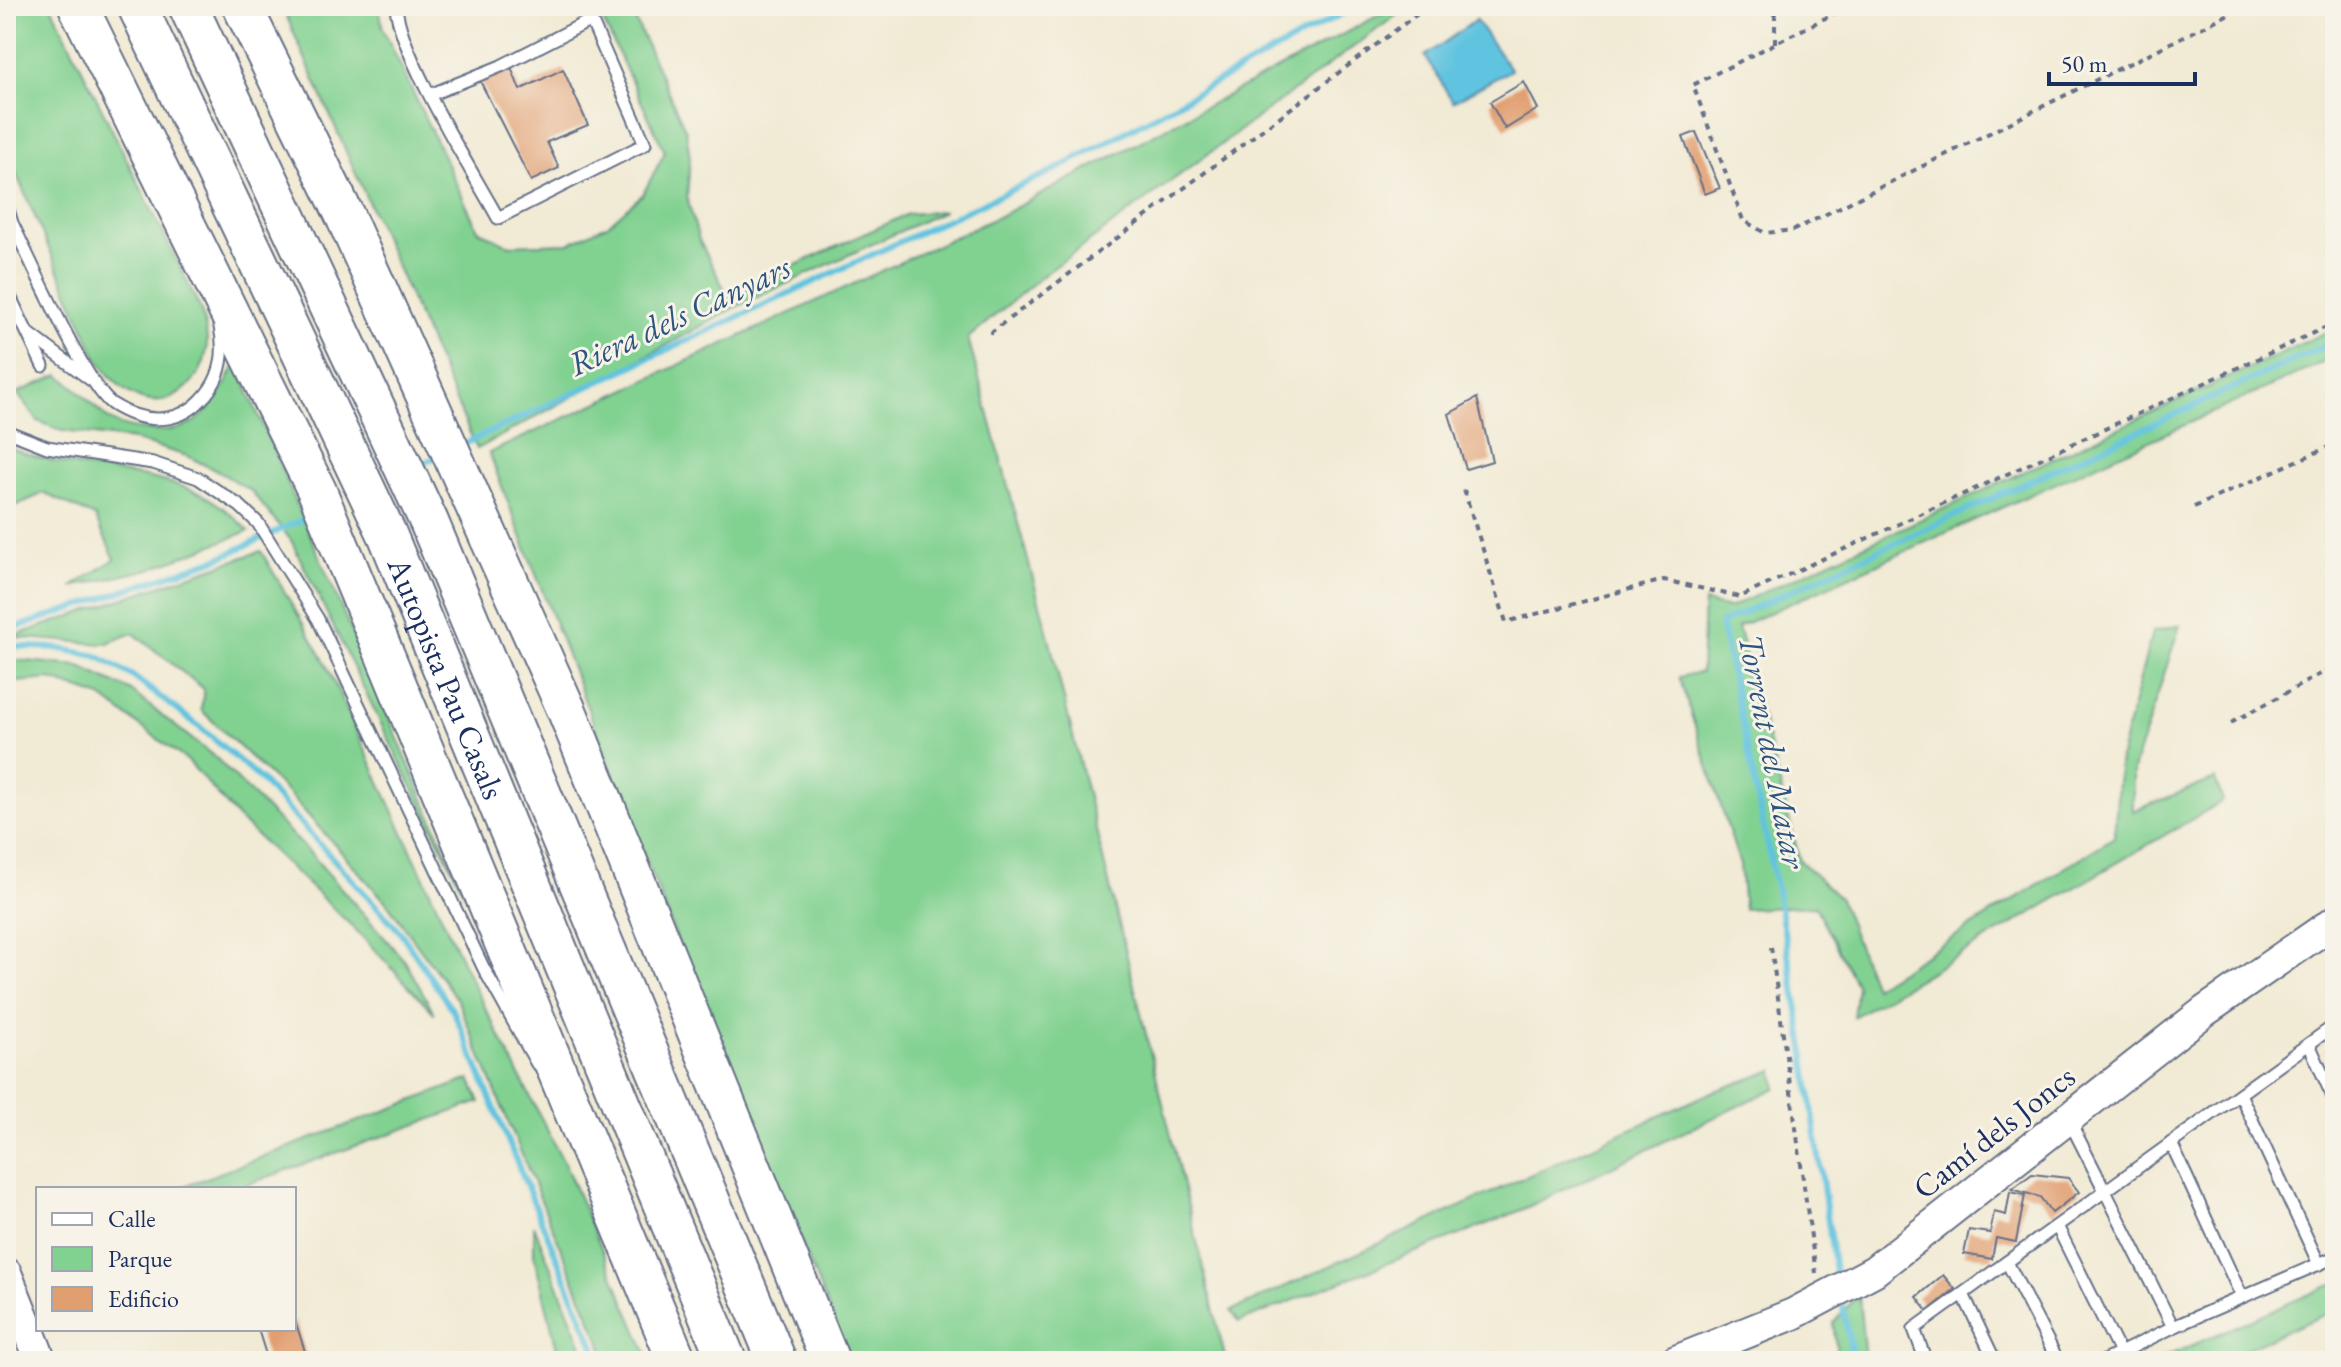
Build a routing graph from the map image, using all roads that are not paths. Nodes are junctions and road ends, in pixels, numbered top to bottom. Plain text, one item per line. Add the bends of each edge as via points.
1 (78, 6) edge
2 (137, 6) edge
3 (188, 6) edge
4 (242, 6) edge
5 (396, 6) edge
6 (585, 6) edge
7 (591, 20) junction
8 (280, 51) dead end
9 (432, 94) junction
10 (6, 203) edge
11 (344, 214) junction
12 (204, 257) junction
13 (6, 288) edge
14 (28, 332) junction
15 (43, 366) dead end
16 (94, 382) junction
17 (6, 420) edge
18 (9, 432) edge
19 (351, 562) junction
20 (528, 629) junction
21 (2335, 921) edge
22 (570, 972) junction
23 (2335, 1025) edge
24 (2309, 1044) junction
25 (2240, 1094) junction
26 (2335, 1102) edge
27 (574, 1112) junction
28 (2069, 1120) junction
29 (2171, 1143) junction
30 (698, 1165) junction
31 (2105, 1191) junction
32 (2057, 1226) junction
33 (2335, 1257) edge
34 (2007, 1262) junction
35 (2319, 1264) junction
36 (6, 1273) edge
37 (1963, 1294) junction
38 (2242, 1297) junction
39 (2173, 1327) junction
40 (2120, 1353) junction
41 (41, 1361) edge
42 (677, 1361) edge
43 (727, 1361) edge
44 (777, 1361) edge
45 (830, 1361) edge
46 (1676, 1361) edge
47 (1926, 1361) edge
48 (1995, 1361) edge
49 (2058, 1361) edge
50 (2104, 1361) edge

1 - 12 highway
2 - 22 highway, Autopista Pau Casals via 392,546
3 - 30 highway, Autopista Pau Casals via 433,531
4 - 11 highway
5 - 9 lane
6 - 7 lane
7 - 9 lane
7 - 9 lane via 645,144 498,218
8 - 11 lane
10 - 16 lane
11 - 20 highway
12 - 16 lane via 223,356 203,399 180,416 149,419 111,404
12 - 19 highway
13 - 14 lane
14 - 15 lane
14 - 16 lane
17 - 18 lane
18 - 27 lane via 47,447 153,463 198,478 258,523 299,587 530,1055
19 - 22 highway via 412,663 487,825
19 - 27 highway
20 - 30 highway via 688,1097
20 - 45 highway via 567,711
21 - 28 street, Camí dels Joncs via 2205,1011
22 - 43 highway, Autopista Pau Casals
23 - 24 lane
24 - 25 lane
24 - 26 lane
25 - 29 lane
25 - 35 lane
27 - 42 highway
28 - 31 lane
28 - 46 street, Camí dels Joncs via 1874,1271
29 - 31 lane
29 - 38 lane
30 - 44 highway, Autopista Pau Casals
31 - 32 lane
31 - 39 lane
32 - 34 lane
32 - 40 lane
33 - 35 lane
34 - 37 lane
34 - 49 lane
35 - 38 lane
36 - 41 street
37 - 47 lane via 1914,1329
37 - 48 lane
38 - 39 lane
39 - 40 lane
40 - 50 lane

